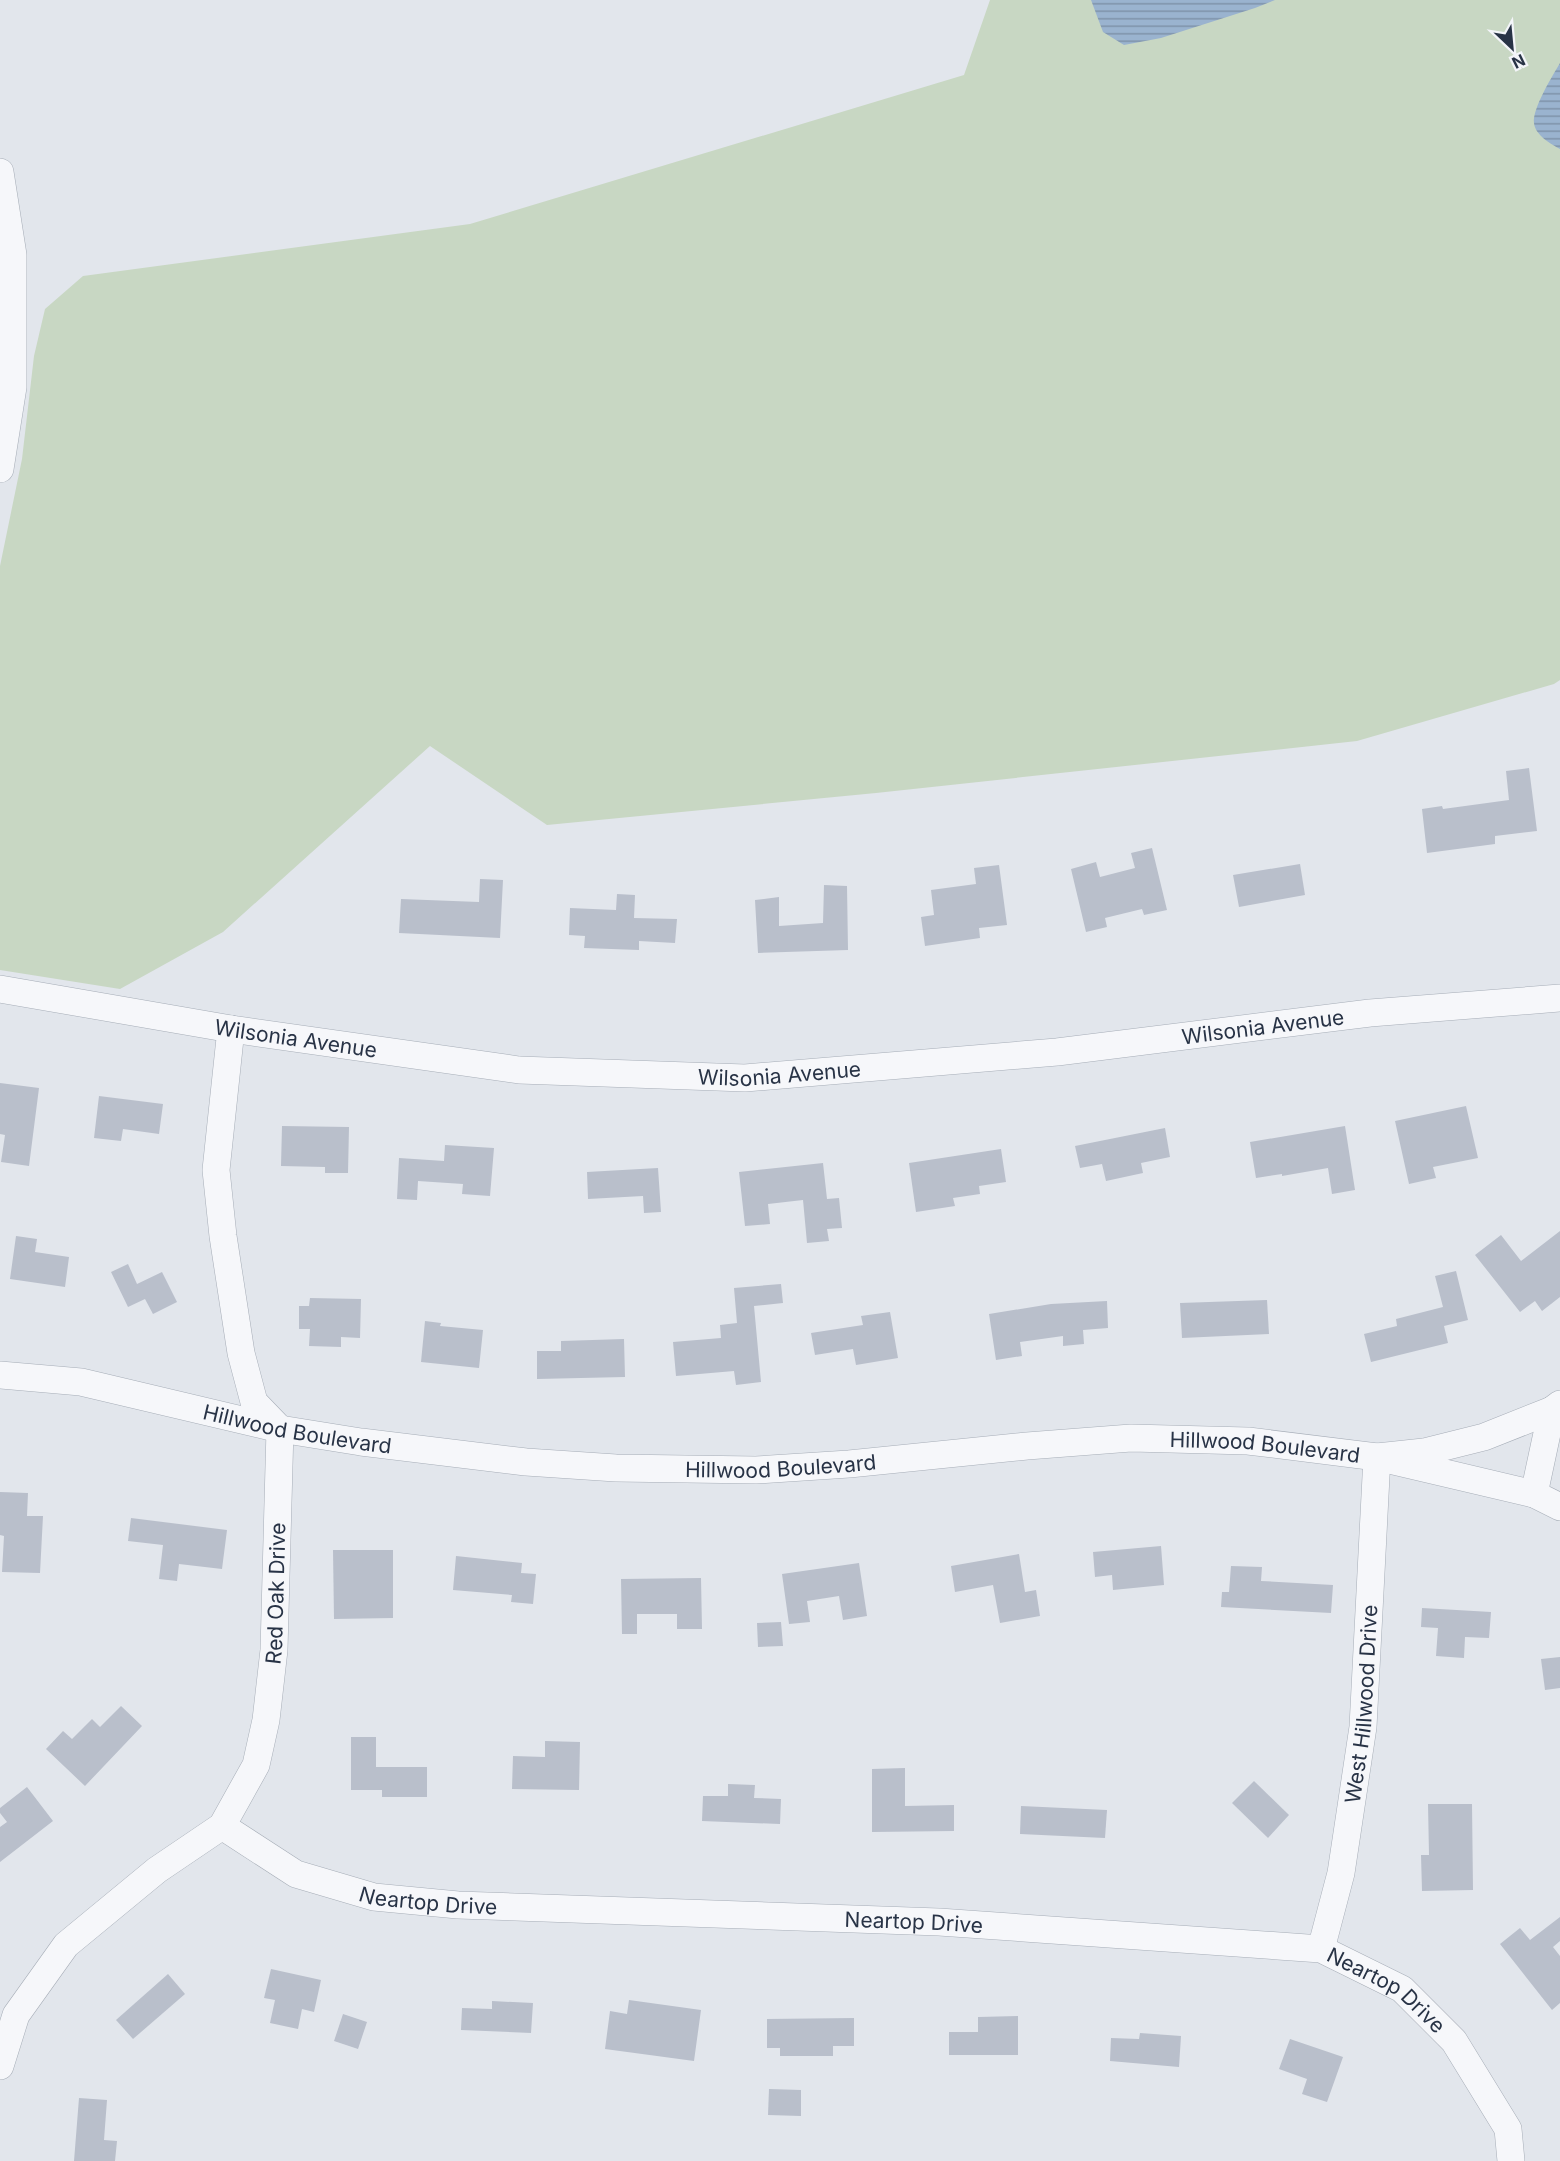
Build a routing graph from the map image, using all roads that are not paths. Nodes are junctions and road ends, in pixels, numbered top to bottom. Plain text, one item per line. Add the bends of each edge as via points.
1 (0, 172) edge
2 (0, 469) edge
3 (0, 989) edge
4 (1560, 998) edge
5 (231, 1029) junction
6 (0, 1375) edge
7 (1556, 1407) edge
8 (280, 1429) junction
9 (1377, 1456) junction
10 (1534, 1494) junction
11 (1560, 1507) edge
12 (222, 1826) junction
13 (1321, 1949) junction
14 (0, 2066) edge
15 (1511, 2161) edge

1 - 2 street via 13,255 13,387
3 - 5 street, Wilsonia Avenue
4 - 5 street, Wilsonia Avenue via 1370,1013 1057,1052 745,1078 519,1070
5 - 8 street via 216,1170 223,1236 241,1353 254,1401
6 - 8 street, Hillwood Boulevard via 81,1382
7 - 9 street via 1484,1437 1424,1452
7 - 10 street
8 - 9 street, Hillwood Boulevard via 526,1462 627,1468 756,1470 1131,1438 1248,1441
8 - 12 street, Red Oak Drive via 274,1650 266,1720 256,1765
9 - 10 street, Hillwood Boulevard
9 - 13 street, West Hillwood Drive via 1363,1727 1341,1873
10 - 11 street, Hillwood Boulevard
12 - 13 street, Neartop Drive via 296,1874 374,1897 458,1905 939,1922
12 - 14 street, Red Oak Drive via 157,1870 66,1945 16,2015
13 - 15 street, Neartop Drive via 1402,1989 1454,2042 1508,2129

